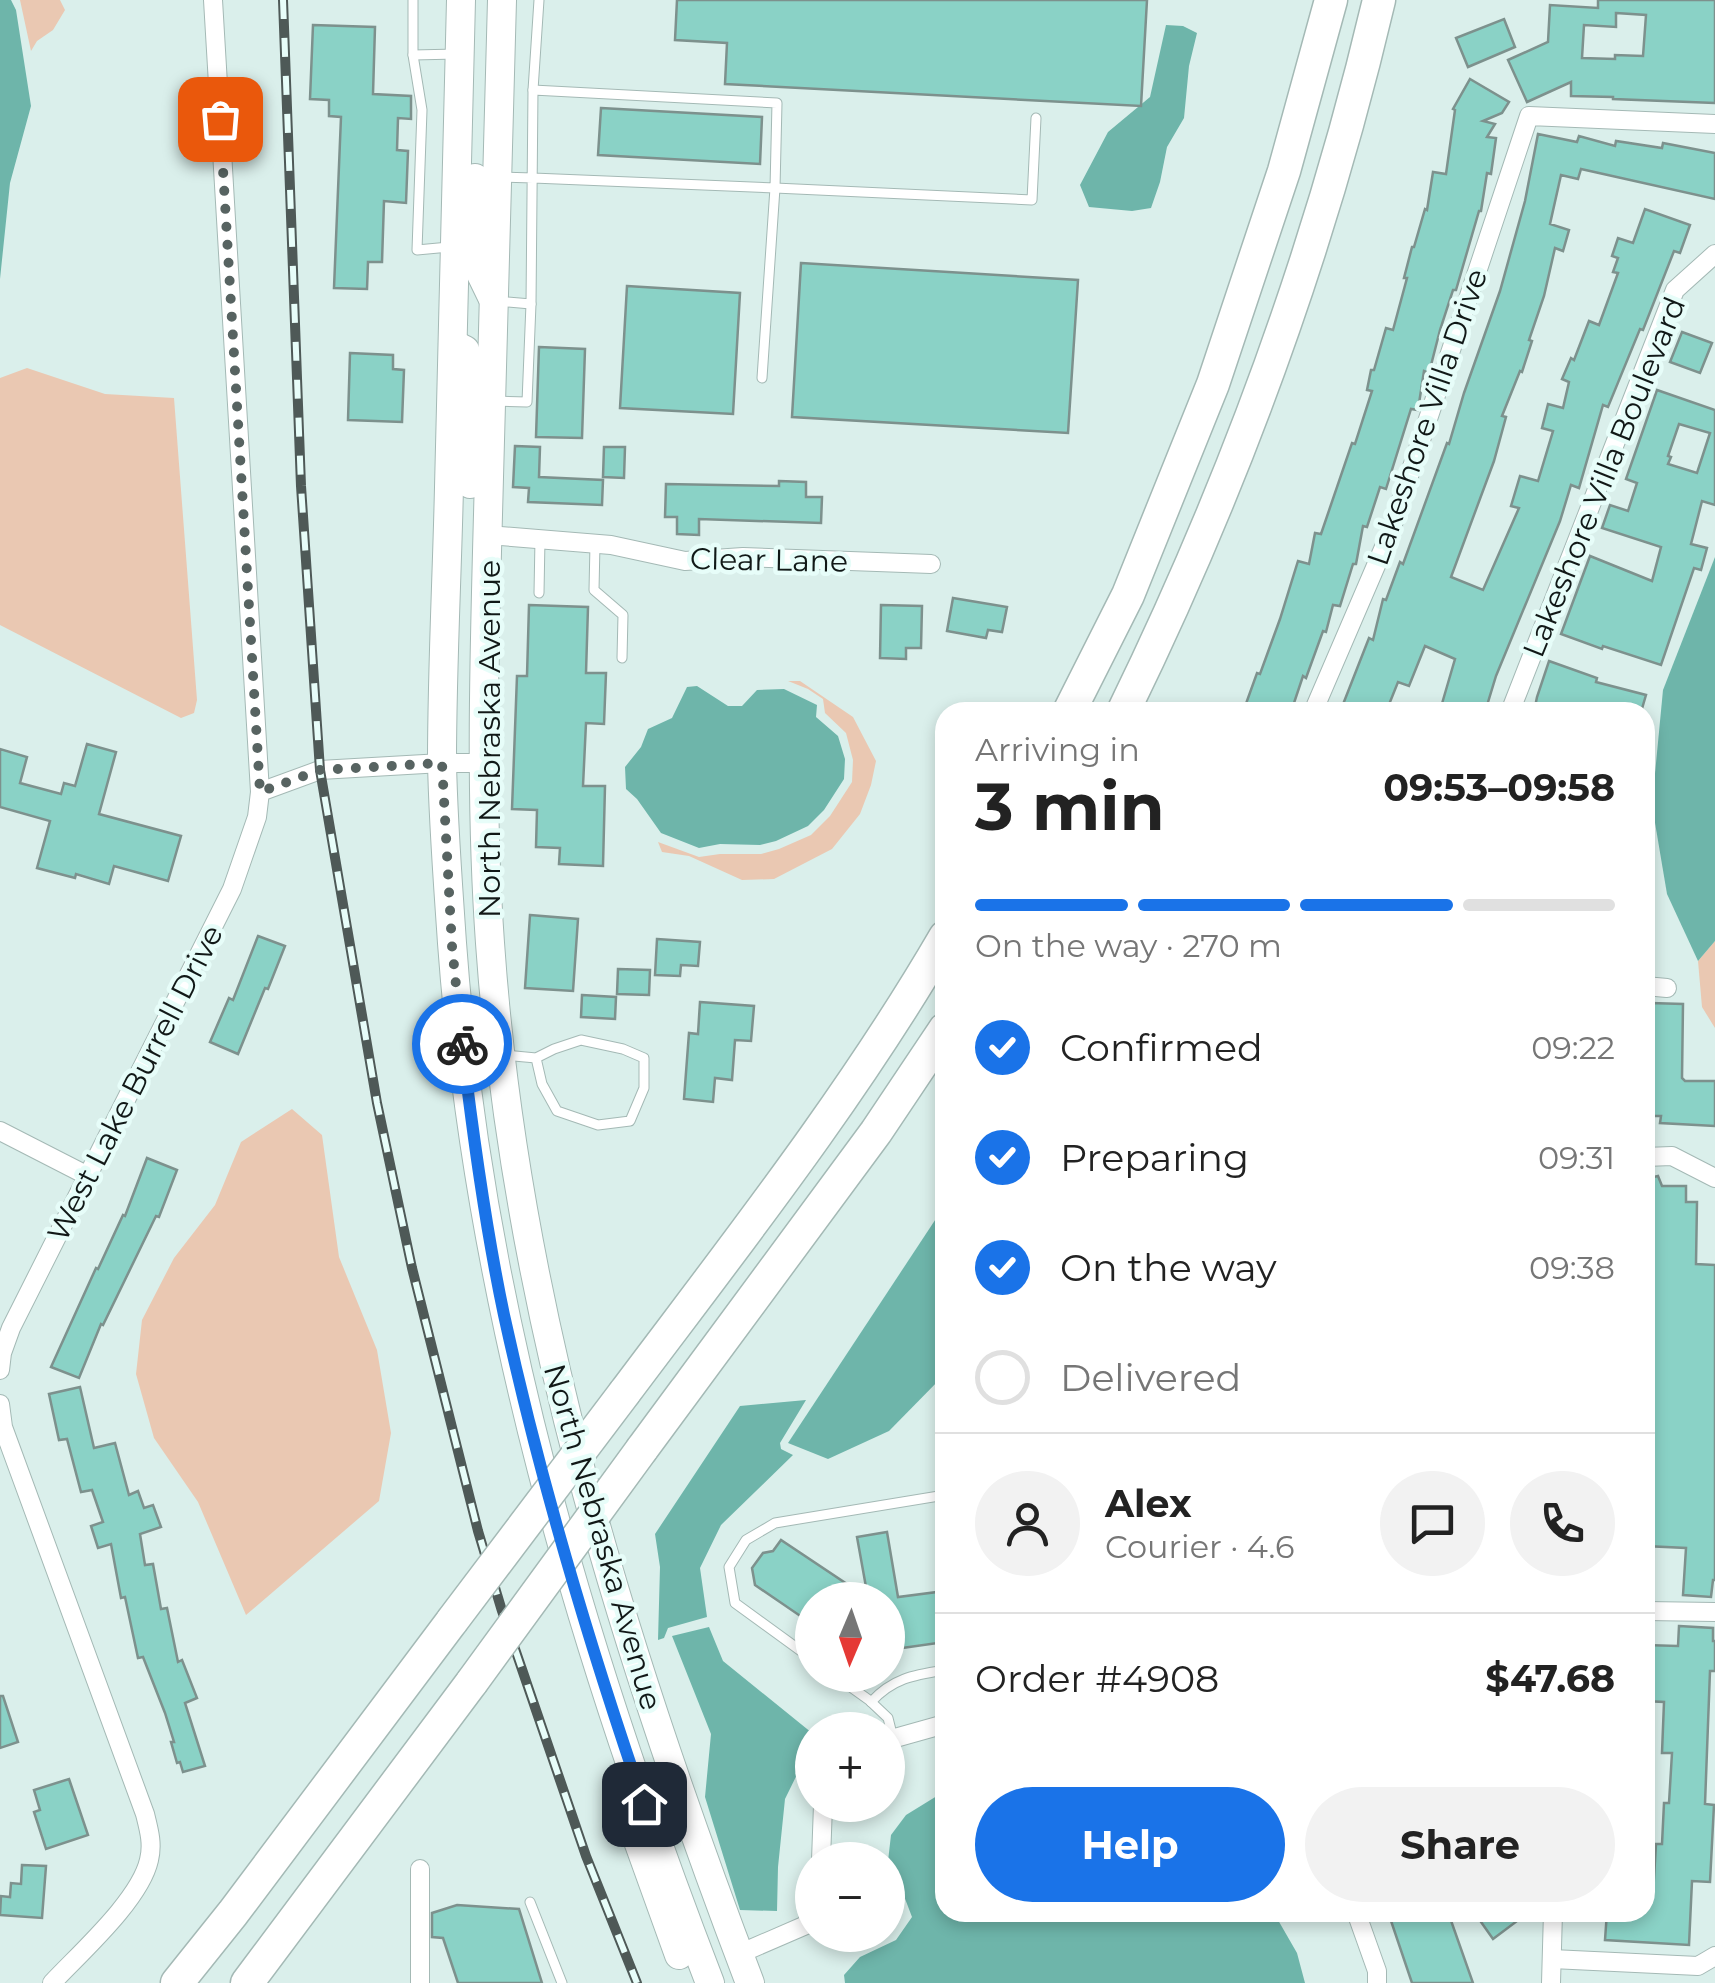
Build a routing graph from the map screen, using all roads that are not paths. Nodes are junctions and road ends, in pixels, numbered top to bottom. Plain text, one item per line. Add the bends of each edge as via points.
1 (213, 0) edge
2 (413, 0) edge
3 (461, 0) edge
4 (502, 0) edge
5 (539, 0) edge
6 (1330, 0) edge
7 (1380, 0) edge
8 (460, 54) junction
9 (413, 55) junction
10 (534, 90) junction
11 (458, 96) junction
12 (1036, 118) dead end
13 (1715, 124) edge
14 (498, 177) junction
15 (533, 178) junction
16 (775, 188) junction
17 (455, 247) junction
18 (1715, 254) edge
19 (494, 301) junction
20 (531, 304) junction
21 (453, 344) junction
22 (762, 378) dead end
23 (492, 401) junction
24 (488, 535) junction
25 (540, 539) junction
26 (595, 544) junction
27 (931, 564) dead end
28 (538, 593) dead end
29 (622, 658) dead end
30 (1074, 702) edge
31 (1128, 702) edge
32 (1317, 702) edge
33 (1514, 702) edge
34 (442, 763) junction
35 (482, 763) junction
36 (260, 792) junction
37 (935, 953) edge
38 (1655, 987) edge
39 (1667, 988) dead end
40 (935, 1044) edge
41 (502, 1054) junction
42 (536, 1058) junction
43 (0, 1130) edge
44 (1655, 1157) edge
45 (88, 1176) junction
46 (1715, 1178) edge
47 (0, 1370) edge
48 (0, 1404) edge
49 (935, 1497) edge
50 (1655, 1611) edge
51 (1715, 1612) edge
52 (795, 1646) edge
53 (935, 1672) edge
54 (606, 1692) junction
55 (858, 1692) edge
56 (872, 1702) junction
57 (882, 1712) edge
58 (935, 1727) edge
59 (905, 1735) edge
60 (420, 1870) dead end
61 (530, 1902) dead end
62 (1360, 1922) edge
63 (1553, 1922) edge
64 (795, 1929) edge
65 (738, 1954) junction
66 (1715, 1956) edge
67 (1552, 1958) junction
68 (52, 1983) edge
69 (177, 1983) edge
70 (247, 1983) edge
71 (420, 1983) edge
72 (562, 1983) edge
73 (689, 1983) edge
74 (710, 1983) edge
75 (750, 1983) edge
76 (1377, 1983) edge
77 (1551, 1983) edge

1 - 36 street, West Lake Burrell Drive
2 - 9 lane
3 - 8 main road, North Nebraska Avenue
4 - 14 main road, North Nebraska Avenue
5 - 10 lane
6 - 30 highway via 1284,171 1214,384 1128,595
7 - 31 highway via 1275,356 1215,511
8 - 9 lane
8 - 11 main road, North Nebraska Avenue
9 - 17 lane via 422,110 417,250
10 - 15 lane
10 - 16 lane via 778,103
11 - 17 main road, North Nebraska Avenue
11 - 19 main road via 470,114 476,146 476,262
12 - 16 lane via 1032,200
13 - 32 street, Lakeshore Villa Drive via 1529,116 1390,533
14 - 15 lane
14 - 19 main road, North Nebraska Avenue
15 - 16 lane
15 - 20 lane
16 - 22 lane
17 - 21 main road, North Nebraska Avenue
18 - 33 street, Lakeshore Villa Boulevard via 1675,290
19 - 20 lane
19 - 23 main road, North Nebraska Avenue
20 - 23 lane via 526,402
21 - 24 main road via 472,366 470,504
21 - 34 main road, North Nebraska Avenue
23 - 24 main road, North Nebraska Avenue
24 - 25 street, Clear Lane
24 - 35 main road, North Nebraska Avenue
25 - 26 street, Clear Lane
25 - 28 lane
26 - 27 street, Clear Lane via 685,560
26 - 29 lane via 594,590 623,614
34 - 35 street
34 - 36 street via 320,770
34 - 54 main road, North Nebraska Avenue via 452,946 488,1231 535,1445
35 - 41 main road, North Nebraska Avenue
36 - 45 street, West Lake Burrell Drive via 232,888
37 - 69 highway, bridge via 788,1173
38 - 39 street
40 - 70 highway, bridge via 866,1147
41 - 42 lane
41 - 65 main road, North Nebraska Avenue via 528,1244 575,1454 646,1695
42 - 42 lane via 582,1040 644,1058 644,1088 630,1121 598,1124 557,1111
43 - 45 street
44 - 46 street via 1672,1156
45 - 47 street, West Lake Burrell Drive via 11,1328
48 - 68 street via 3,1428 151,1838 139,1886
49 - 52 lane via 775,1523 746,1540 729,1567 736,1603
50 - 51 street
53 - 56 lane via 904,1678
54 - 65 main road via 634,1729 708,1927
54 - 73 main road via 618,1783
54 - 74 main road, North Nebraska Avenue
55 - 56 lane
56 - 57 lane
58 - 59 street
60 - 71 street
61 - 72 lane
62 - 76 street
63 - 67 street
64 - 65 street
65 - 75 main road, North Nebraska Avenue
66 - 67 street via 1698,1966
67 - 77 street

